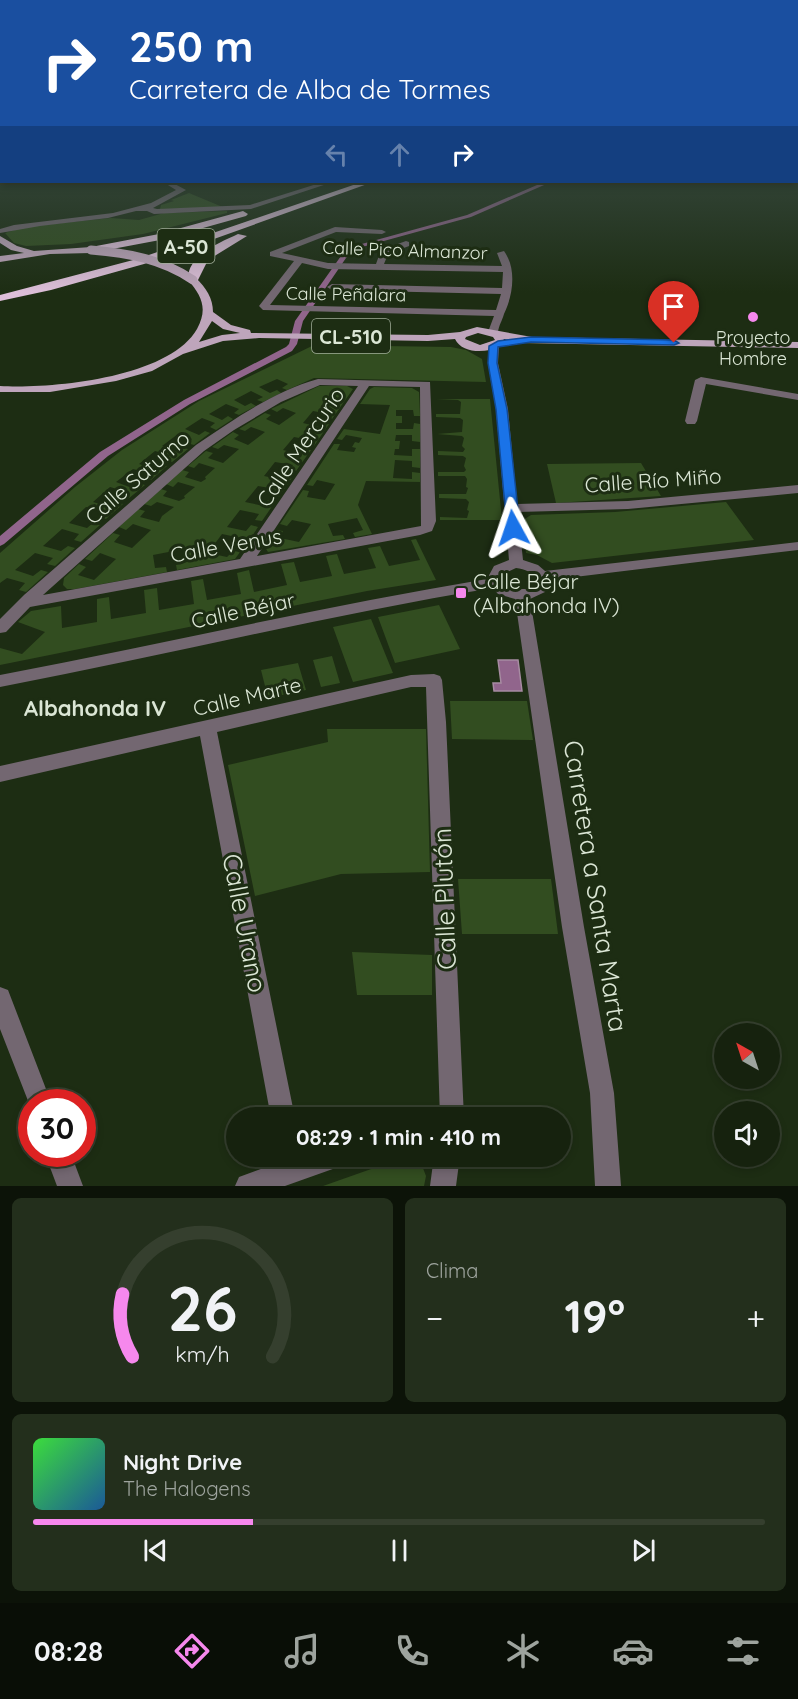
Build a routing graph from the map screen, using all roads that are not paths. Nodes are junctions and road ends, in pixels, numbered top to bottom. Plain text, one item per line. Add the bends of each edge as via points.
1 (168, 183) edge
2 (326, 183) edge
3 (352, 184) edge
4 (154, 209) junction
5 (128, 214) junction
6 (0, 224) edge
7 (21, 225) junction
8 (0, 231) edge
9 (382, 232) dead end
10 (406, 244) dead end
11 (0, 246) edge
12 (91, 250) junction
13 (51, 251) junction
14 (501, 253) dead end
15 (0, 259) edge
16 (300, 260) junction
17 (340, 266) junction
18 (379, 267) junction
19 (508, 269) junction
20 (194, 280) junction
21 (505, 291) junction
22 (0, 292) edge
23 (0, 298) edge
24 (318, 302) junction
25 (209, 314) junction
26 (496, 331) junction
27 (259, 335) junction
28 (461, 339) junction
29 (798, 345) edge
30 (475, 348) junction
31 (177, 353) junction
32 (493, 363) junction
33 (366, 382) junction
34 (0, 389) edge
35 (798, 397) edge
36 (691, 421) dead end
37 (798, 489) edge
38 (512, 508) junction
39 (798, 546) edge
40 (245, 563) junction
41 (516, 563) junction
42 (542, 576) junction
43 (496, 583) junction
44 (522, 595) junction
45 (25, 603) junction
46 (0, 628) edge
47 (434, 680) joint
48 (0, 681) edge
49 (207, 728) junction
50 (0, 774) edge
51 (0, 998) edge
52 (34, 1089) edge
53 (281, 1107) edge
54 (452, 1107) edge
55 (63, 1167) edge
56 (284, 1167) edge
57 (445, 1167) edge
58 (70, 1186) edge
59 (248, 1186) edge
60 (442, 1186) edge
61 (608, 1186) edge

1 - 4 street via 182,190
2 - 4 street via 251,207
3 - 12 highway via 160,237
3 - 20 highway via 201,259
3 - 22 highway, A-50 via 123,261
3 - 23 highway, A-50 via 131,265
4 - 5 street via 143,208
4 - 5 street via 147,216
5 - 7 street
6 - 7 street
6 - 8 main road
7 - 8 street
9 - 16 street, Calle Pico Almanzor via 335,229 273,254
10 - 18 street via 384,252
11 - 13 main road
12 - 13 main road
12 - 20 main road, bridge via 159,261
13 - 15 main road
14 - 19 street
16 - 17 street, Calle Pico Almanzor
16 - 24 street, Calle Peñalara via 264,306 270,309
17 - 18 street, Calle Pico Almanzor
17 - 24 street
18 - 19 street, Calle Pico Almanzor
19 - 21 street
20 - 25 main road via 206,296
21 - 24 street
21 - 26 street
24 - 26 street, Calle Peñalara via 486,314
25 - 27 main road, CL-510 via 227,327
25 - 31 main road via 201,333
26 - 28 main road, CL-510 via 477,330
26 - 29 main road, CL-510 via 531,339
26 - 30 main road, CL-510
26 - 32 street
27 - 28 main road, CL-510
27 - 31 main road, CL-510 via 222,338
28 - 30 main road, CL-510
30 - 32 street
31 - 34 main road via 138,372 89,385 46,390
32 - 38 street
33 - 40 street, Calle Mercurio
33 - 40 street, Calle Venus via 426,384 427,528
33 - 45 street, Calle Saturno via 318,382 248,417 200,448
35 - 36 street via 701,380
37 - 38 street, Calle Río Miño via 628,505
38 - 41 street
39 - 42 street
40 - 45 street, Calle Venus
41 - 42 street via 533,568
41 - 43 street via 497,571
42 - 44 street via 539,589
43 - 44 street via 505,592
43 - 48 street, Calle Béjar via 397,598
44 - 61 street, Carretera a Santa Marta via 602,1093
45 - 46 street, Calle Saturno
47 - 49 street, Calle Marte via 411,681
47 - 54 street, Calle Plutón
49 - 50 street, Calle Marte
49 - 53 street, Calle Urano
51 - 52 street
55 - 58 street
56 - 59 street
57 - 60 street

